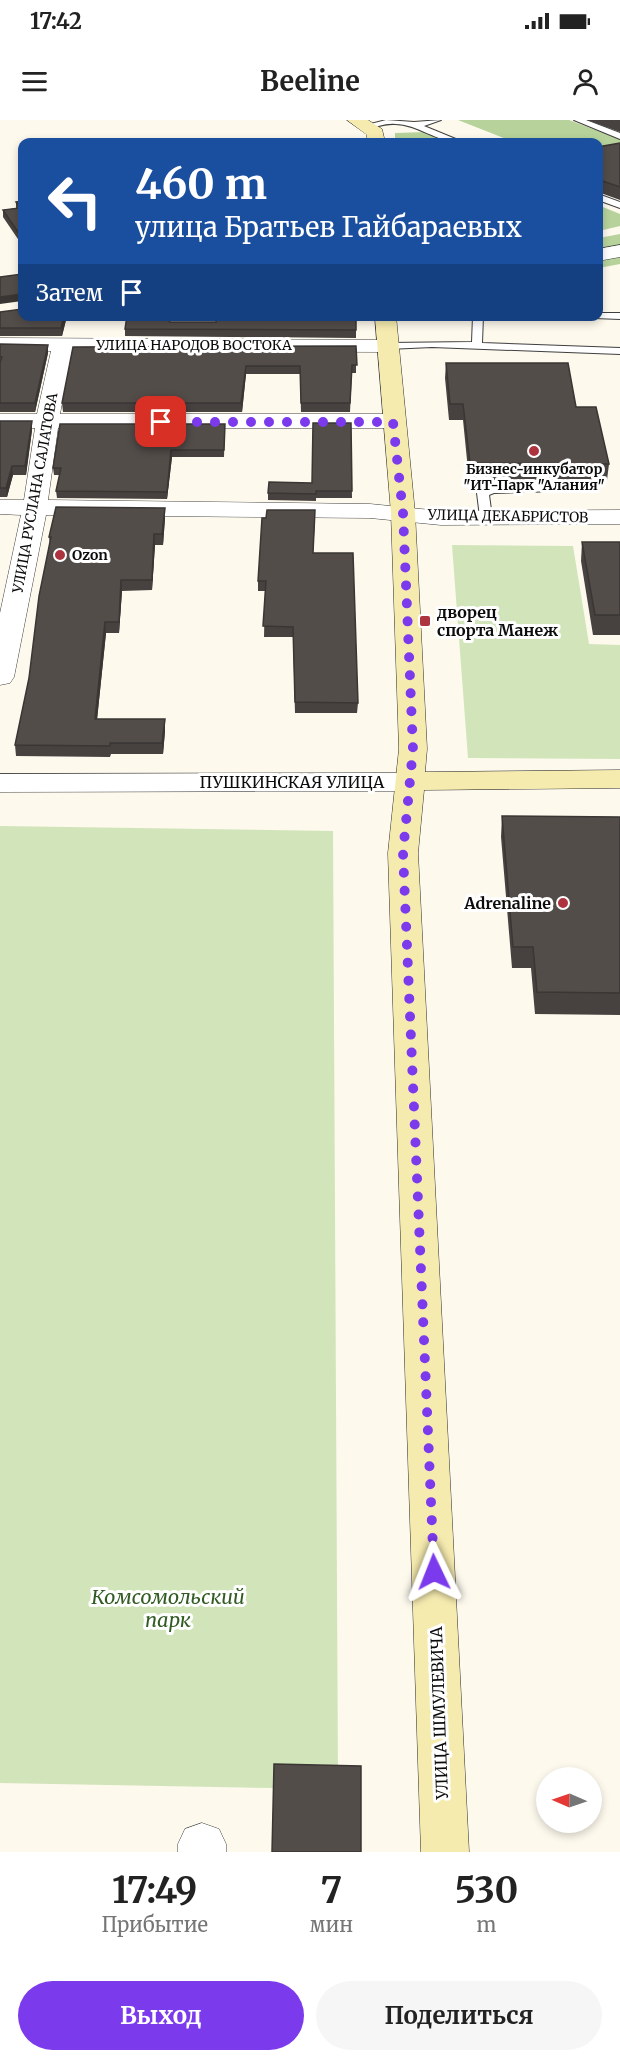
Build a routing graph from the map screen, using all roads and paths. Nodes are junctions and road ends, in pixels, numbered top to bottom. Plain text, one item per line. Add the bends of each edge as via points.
1 (437, 120) edge
2 (578, 120) edge
3 (361, 123) edge
4 (414, 125) junction
5 (620, 136) edge
6 (376, 138) edge
7 (448, 138) edge
8 (603, 199) edge
9 (620, 205) edge
10 (620, 251) edge
11 (603, 254) edge
12 (603, 316) edge
13 (620, 316) edge
14 (386, 321) edge
15 (478, 321) edge
16 (63, 344) junction
17 (0, 345) edge
18 (388, 346) junction
19 (477, 346) junction
20 (620, 351) edge
21 (0, 421) edge
22 (47, 422) junction
23 (393, 422) junction
24 (586, 487) edge
25 (0, 507) edge
26 (35, 507) junction
27 (403, 513) junction
28 (620, 517) edge
29 (486, 518) junction
30 (0, 677) edge
31 (620, 779) edge
32 (409, 782) junction
33 (0, 783) edge
34 (445, 1852) edge

1 - 4 lane
2 - 5 lane
3 - 4 lane via 395,121
3 - 6 main road via 376,133
4 - 7 lane
8 - 9 lane
10 - 11 street
12 - 13 lane
14 - 18 main road, УЛИЦА ШМУЛЕВИЧА
15 - 19 lane
16 - 17 street, УЛИЦА НАРОДОВ ВОСТОКА
16 - 18 street, УЛИЦА НАРОДОВ ВОСТОКА
16 - 22 street, УЛИЦА РУСЛАНА САЛАТОВА
18 - 19 lane
18 - 23 main road, УЛИЦА ШМУЛЕВИЧА
19 - 20 lane
21 - 22 street
22 - 23 street
22 - 26 street, УЛИЦА РУСЛАНА САЛАТОВА
23 - 27 main road, УЛИЦА ШМУЛЕВИЧА
24 - 29 lane via 492,489 483,493
25 - 26 street, УЛИЦА ДЕКАБРИСТОВ
26 - 27 street, УЛИЦА ДЕКАБРИСТОВ
26 - 30 street, УЛИЦА РУСЛАНА САЛАТОВА
27 - 29 street, УЛИЦА ДЕКАБРИСТОВ
27 - 32 main road, УЛИЦА ШМУЛЕВИЧА via 413,749
28 - 29 street, УЛИЦА ДЕКАБРИСТОВ
31 - 32 main road, ПУШКИНСКАЯ УЛИЦА
32 - 33 street, ПУШКИНСКАЯ УЛИЦА
32 - 34 main road, УЛИЦА ШМУЛЕВИЧА via 403,853

